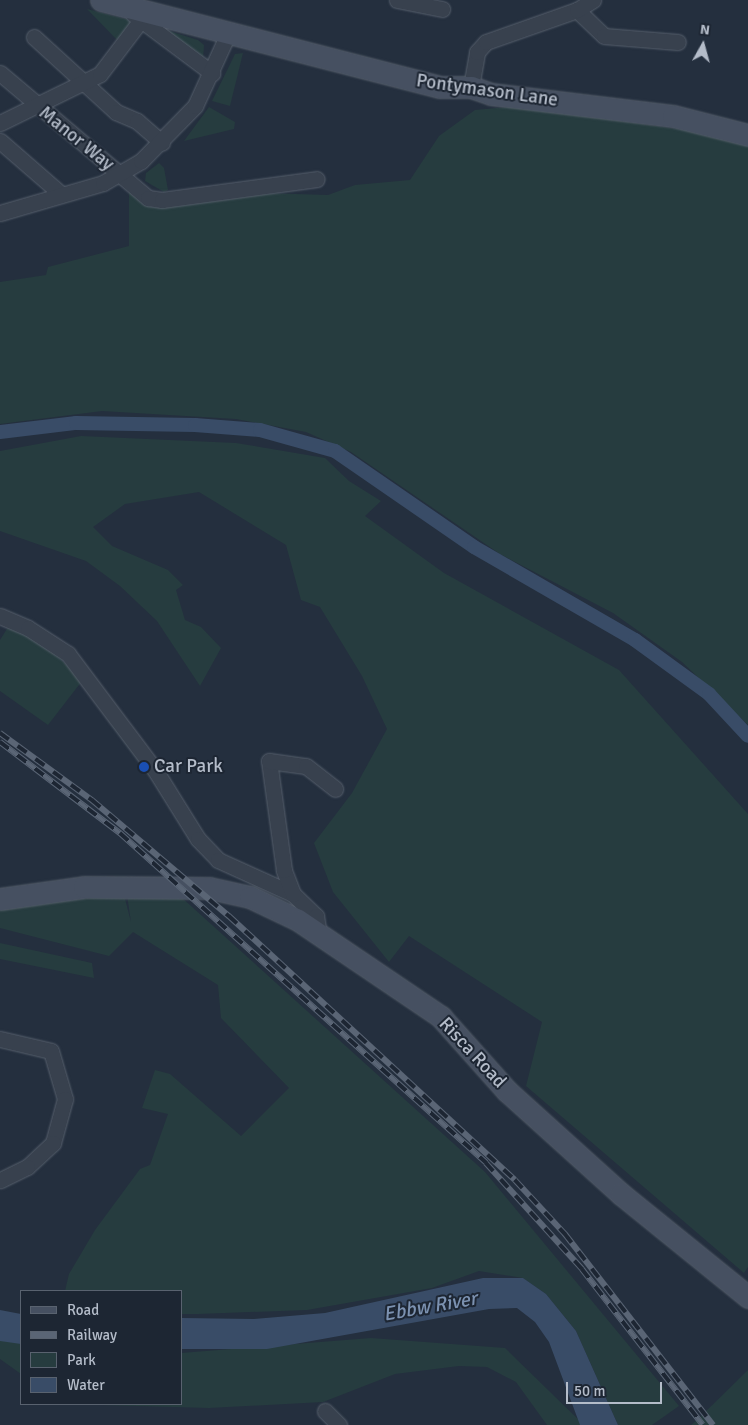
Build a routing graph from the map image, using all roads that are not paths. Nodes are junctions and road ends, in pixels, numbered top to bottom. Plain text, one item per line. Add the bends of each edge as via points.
1 (101, 0) edge
2 (397, 0) edge
3 (593, 0) edge
4 (442, 9) dead end
5 (577, 10) junction
6 (134, 14) junction
7 (228, 34) junction
8 (34, 37) dead end
9 (678, 42) dead end
10 (0, 73) edge
11 (212, 73) junction
12 (83, 81) junction
13 (471, 87) junction
14 (32, 104) junction
15 (0, 123) edge
16 (748, 135) edge
17 (0, 141) edge
18 (162, 143) junction
19 (120, 175) junction
20 (316, 179) dead end
21 (62, 194) junction
22 (4, 208) edge
23 (0, 616) edge
24 (335, 789) dead end
25 (293, 894) junction
26 (0, 899) edge
27 (319, 934) junction
28 (0, 1038) edge
29 (0, 1180) edge
30 (748, 1297) edge
31 (325, 1411) dead end
32 (338, 1425) edge

1 - 6 main road, Pontymason Lane
2 - 4 street
3 - 5 street
5 - 9 street via 604,36
5 - 13 street via 486,42 477,52
6 - 7 main road, Pontymason Lane
6 - 11 street
6 - 12 street, Manor Way via 100,74
7 - 11 street, Manor Way
7 - 13 main road, Pontymason Lane via 440,87
8 - 12 street
10 - 14 street, Manor Way
11 - 18 street, Manor Way via 195,106
12 - 14 street, Manor Way
12 - 18 street via 116,112 138,122
13 - 16 main road, Pontymason Lane via 491,94 673,116
14 - 15 street, Manor Way
14 - 19 street, Manor Way
17 - 21 street
18 - 19 street, Manor Way
19 - 20 street via 148,198 162,200
19 - 21 street, Manor Way
21 - 22 street, Manor Way
23 - 25 street via 28,628 68,654 218,860
24 - 25 street via 306,766 269,761 284,870
25 - 27 street via 316,916
26 - 27 main road, Risca Road via 126,886 228,890 273,907
27 - 30 main road, Risca Road via 441,1017 507,1091 621,1194
28 - 29 street via 50,1051 64,1086 61,1127 44,1153
31 - 32 street

